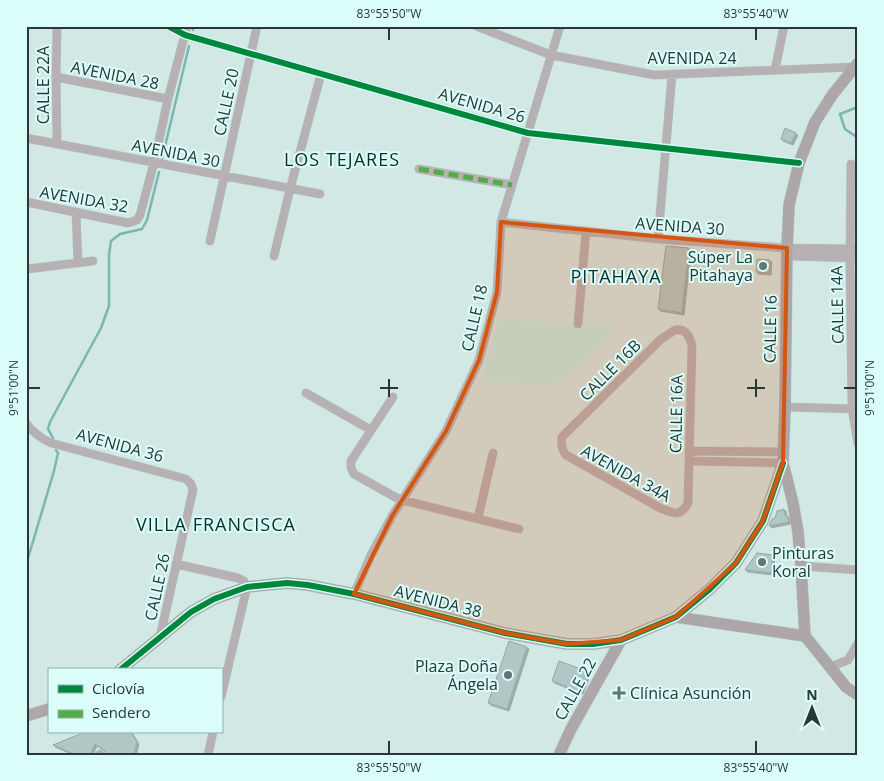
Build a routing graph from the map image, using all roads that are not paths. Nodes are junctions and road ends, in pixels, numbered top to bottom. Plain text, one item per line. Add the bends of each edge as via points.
1 (58, 26) edge
2 (168, 26) edge
3 (187, 26) edge
4 (257, 26) edge
5 (476, 26) edge
6 (560, 26) edge
7 (784, 26) edge
8 (185, 35) junction
9 (251, 54) junction
10 (551, 55) junction
11 (856, 65) edge
12 (775, 70) junction
13 (321, 74) junction
14 (672, 75) junction
15 (56, 77) junction
16 (168, 99) junction
17 (528, 132) junction
18 (26, 138) edge
19 (57, 144) junction
20 (665, 148) junction
21 (799, 162) junction
22 (154, 163) junction
23 (851, 164) dead end
24 (419, 169) dead end
25 (224, 176) junction
26 (512, 185) junction
27 (290, 189) junction
28 (320, 194) dead end
29 (26, 202) edge
30 (76, 212) junction
31 (501, 222) junction
32 (586, 232) junction
33 (658, 239) junction
34 (210, 242) dead end
35 (854, 249) edge
36 (787, 252) junction
37 (274, 256) dead end
38 (854, 258) edge
39 (92, 260) dead end
40 (78, 262) junction
41 (27, 270) edge
42 (578, 324) dead end
43 (682, 330) joint
44 (306, 393) dead end
45 (393, 397) dead end
46 (785, 407) junction
47 (855, 408) edge
48 (26, 423) edge
49 (371, 430) junction
50 (562, 437) joint
51 (858, 444) edge
52 (689, 451) junction
53 (493, 452) dead end
54 (783, 458) junction
55 (689, 461) junction
56 (191, 484) joint
57 (402, 500) junction
58 (688, 503) joint
59 (478, 518) junction
60 (519, 529) dead end
61 (176, 564) junction
62 (801, 566) junction
63 (858, 570) edge
64 (248, 587) junction
65 (354, 594) junction
66 (676, 617) junction
67 (805, 636) junction
68 (160, 637) junction
69 (621, 640) junction
70 (858, 642) edge
71 (830, 667) junction
72 (122, 668) edge
73 (222, 693) edge
74 (858, 695) edge
75 (48, 709) edge
76 (26, 716) edge
77 (213, 734) edge
78 (208, 755) edge
79 (559, 755) edge

1 - 15 street, CALLE 22A
2 - 8 street, AVENIDA 26
3 - 8 street
4 - 9 street, CALLE 20
5 - 10 street, AVENIDA 24
6 - 10 street, CALLE 18
7 - 12 street
8 - 9 street, AVENIDA 26
8 - 16 street
9 - 13 street, AVENIDA 26
9 - 25 street, CALLE 20
10 - 14 street, AVENIDA 24 via 654,75
10 - 17 street, CALLE 18
11 - 12 street, AVENIDA 24
11 - 21 street, CALLE 16 via 815,122
12 - 14 street, AVENIDA 24
13 - 17 street, AVENIDA 26
13 - 27 street
14 - 20 street
15 - 16 street, AVENIDA 28
15 - 19 street, CALLE 22A
16 - 22 street
17 - 20 street, AVENIDA 26
17 - 26 street, CALLE 18
18 - 19 street, AVENIDA 30
19 - 22 street, AVENIDA 30
20 - 21 street, AVENIDA 26
20 - 33 street
21 - 36 street, CALLE 16 via 789,205
22 - 25 street, AVENIDA 30
22 - 30 street, AVENIDA 32 via 136,220 128,222
23 - 35 street, CALLE 14A
24 - 26 street
25 - 27 street, AVENIDA 30
25 - 34 street, CALLE 20
26 - 31 street, CALLE 18
27 - 28 street, AVENIDA 30
27 - 37 street
29 - 30 street, AVENIDA 32
30 - 40 street
31 - 32 street, AVENIDA 30
31 - 57 street, CALLE 18 via 497,292 479,360 446,431
32 - 33 street, AVENIDA 30
32 - 42 street
33 - 36 street, AVENIDA 30
35 - 36 street, AVENIDA 30
35 - 38 street, CALLE 14A
36 - 38 street, AVENIDA 30
36 - 46 street, CALLE 16
38 - 47 street, CALLE 14A
39 - 40 street
40 - 41 street
43 - 50 street, CALLE 16B via 674,330 661,340
43 - 52 street, CALLE 16A via 692,345
44 - 49 street
45 - 49 street
46 - 47 street
46 - 54 street, CALLE 16
47 - 51 street, CALLE 14A
48 - 56 street, AVENIDA 36 via 39,437 51,443 186,479
49 - 57 street via 351,461 351,468 354,474
50 - 58 street, AVENIDA 34A via 566,455 660,508 677,514
52 - 54 street
52 - 55 street, CALLE 16A
53 - 59 street
54 - 55 street
54 - 62 street, CALLE 16 via 798,532
54 - 66 street via 762,521 736,562
55 - 58 street, CALLE 16A
56 - 61 street, CALLE 26 via 193,490
57 - 59 street
57 - 65 street, CALLE 18 via 370,555
59 - 60 street
61 - 64 street via 238,578
61 - 68 street, CALLE 26
62 - 63 street
62 - 67 street, CALLE 16
64 - 65 street, AVENIDA 38 via 287,583
64 - 68 street, AVENIDA 38 via 214,599 191,612
64 - 73 street
65 - 69 street, AVENIDA 38 via 505,633 567,644
66 - 67 street
66 - 69 street, AVENIDA 38
67 - 71 street
68 - 72 street, AVENIDA 38
69 - 79 street, CALLE 22
70 - 71 street via 848,660
71 - 74 street via 846,687
75 - 76 street
77 - 78 street

